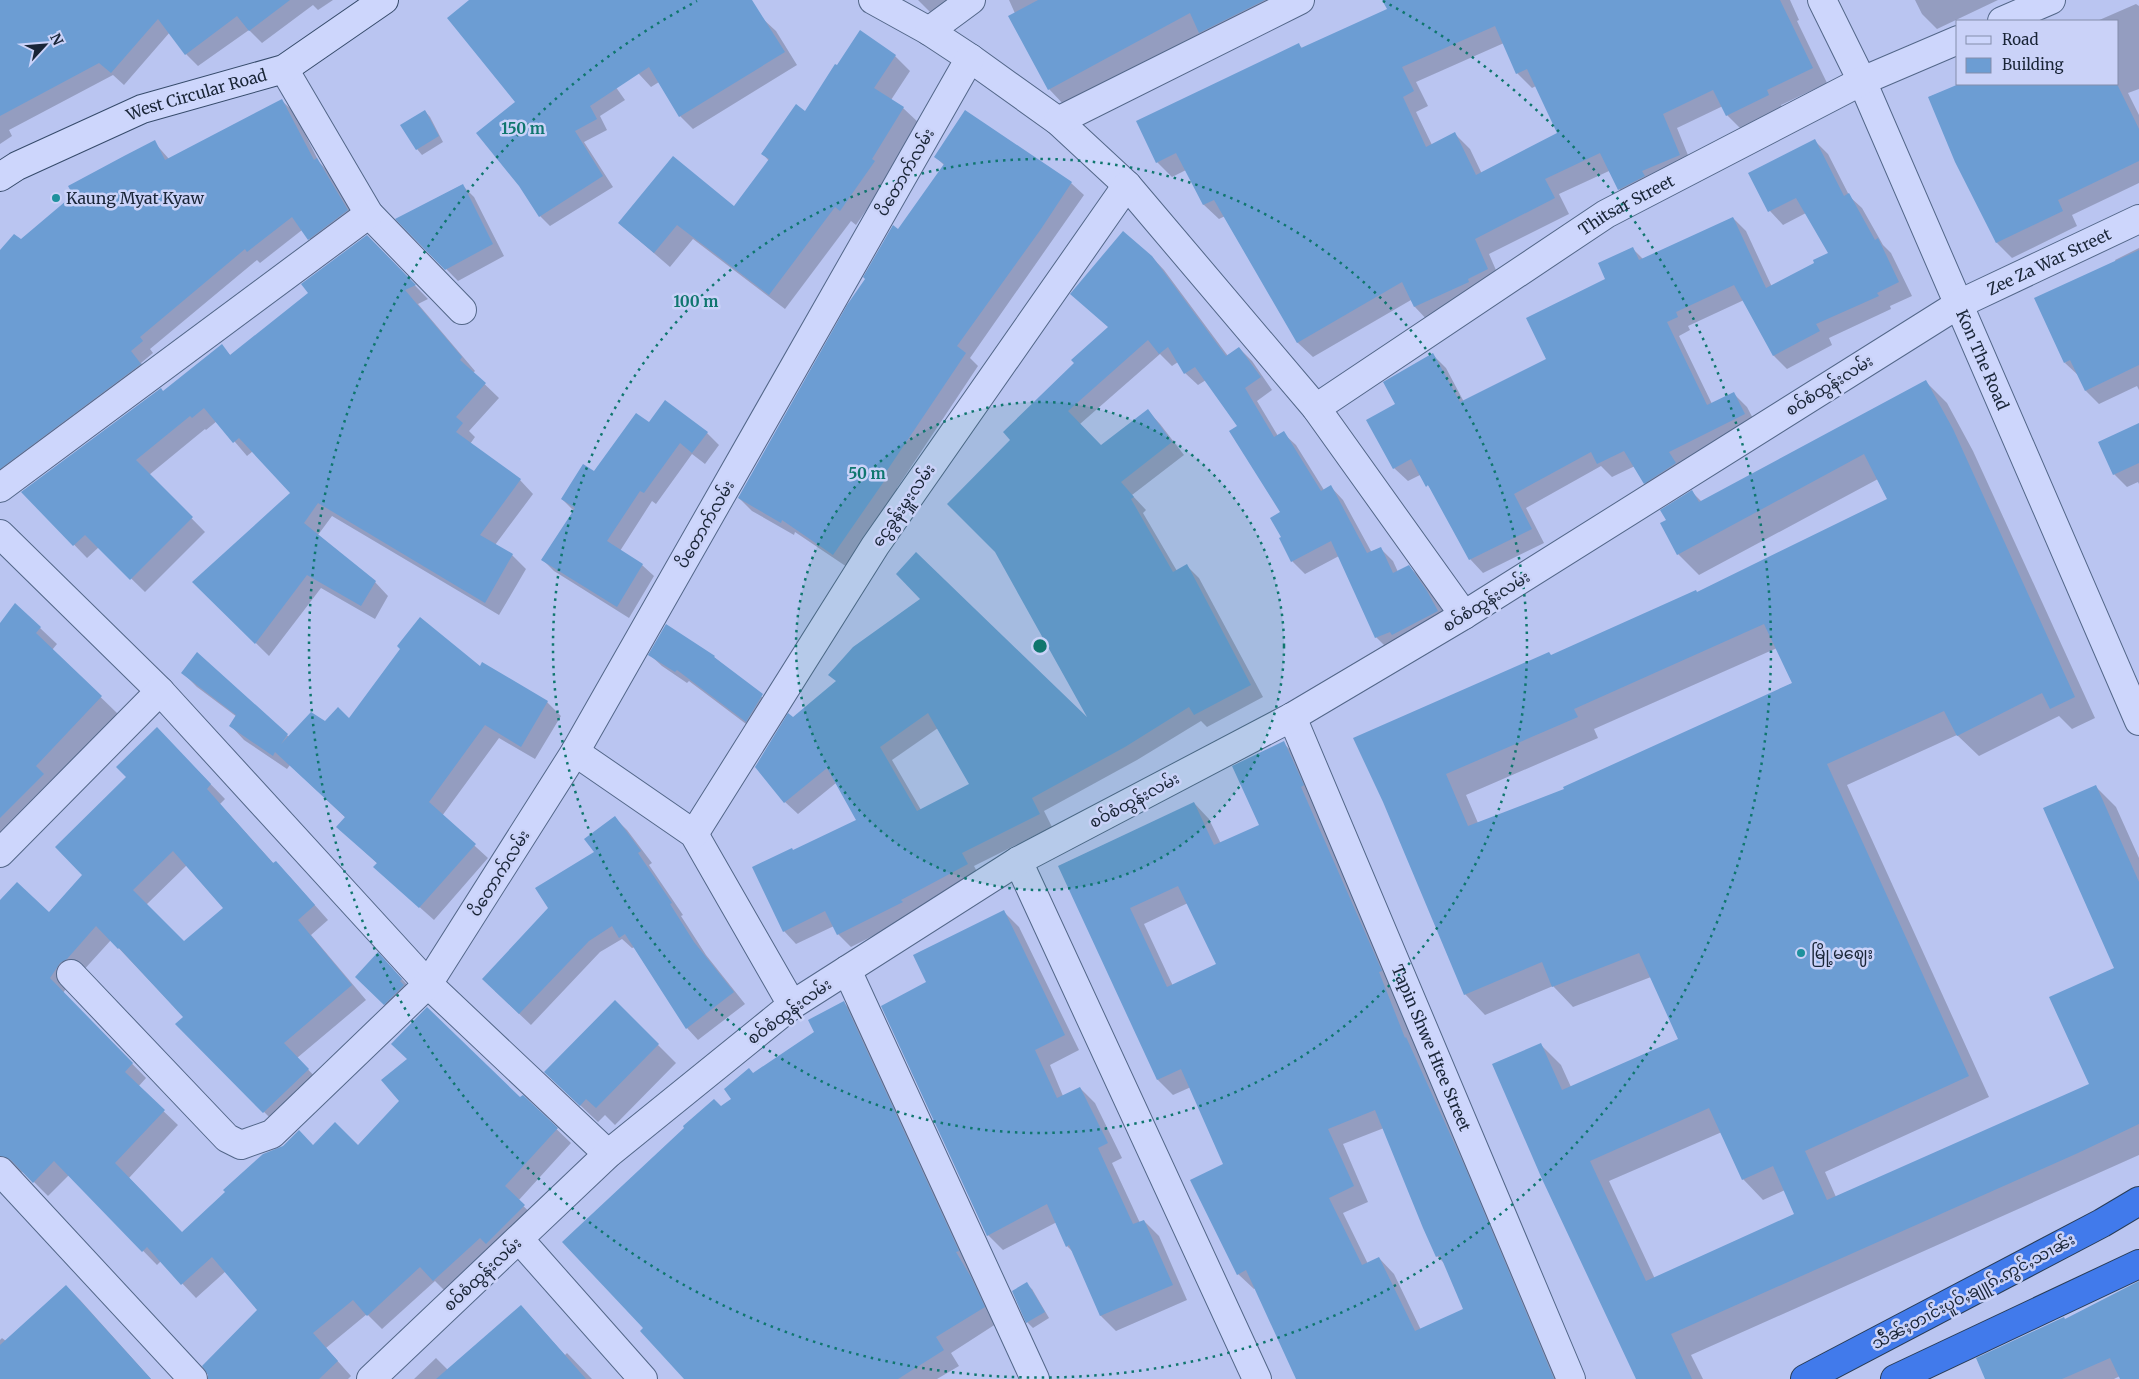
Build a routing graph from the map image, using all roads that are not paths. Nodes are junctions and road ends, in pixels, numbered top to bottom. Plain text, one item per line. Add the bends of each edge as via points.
1 (384, 0) edge
2 (873, 0) edge
3 (971, 0) edge
4 (1300, 0) edge
5 (1822, 0) edge
6 (2051, 0) edge
7 (2004, 20) edge
8 (929, 31) junction
9 (1956, 41) edge
10 (970, 58) junction
11 (284, 69) junction
12 (1862, 81) junction
13 (1058, 121) junction
14 (0, 177) edge
15 (1127, 185) junction
16 (370, 214) junction
17 (2139, 219) edge
18 (1958, 304) junction
19 (462, 310) dead end
20 (1316, 408) junction
21 (0, 488) edge
22 (0, 534) edge
23 (1464, 615) junction
24 (160, 691) junction
25 (2136, 709) edge
26 (1292, 717) junction
27 (575, 752) junction
28 (694, 834) junction
29 (0, 853) edge
30 (1018, 861) junction
31 (847, 970) junction
32 (71, 974) dead end
33 (428, 984) junction
34 (792, 1005) junction
35 (608, 1154) junction
36 (0, 1171) edge
37 (2139, 1201) edge
38 (518, 1239) junction
39 (2139, 1264) edge
40 (1926, 1372) edge
41 (193, 1379) edge
42 (371, 1379) edge
43 (643, 1379) edge
44 (1035, 1379) edge
45 (1257, 1379) edge
46 (1571, 1379) edge
47 (1805, 1379) edge
48 (1895, 1379) edge

1 - 11 street, West Circular Road
2 - 8 street
3 - 8 street
4 - 13 street
5 - 12 street, Kon The Road
6 - 7 street
8 - 10 street
9 - 12 street, Thitsar Street
10 - 13 street
10 - 27 street, ပိတောက်လမ်း
11 - 14 street, West Circular Road via 142,109 17,166
11 - 16 street
12 - 18 street, Kon The Road
12 - 20 street, Thitsar Street via 1606,214
13 - 15 street
15 - 20 street
15 - 28 street, ငွေခွန်းမှူးလမ်း via 875,546
16 - 19 street
16 - 21 street
17 - 18 street, Zee Za War Street
18 - 23 street, စဝ်စံထွန်းလမ်း
18 - 25 street, Kon The Road
20 - 23 street
22 - 24 street
23 - 26 street, စဝ်စံထွန်းလမ်း
24 - 29 street
24 - 33 street
26 - 30 street, စဝ်စံထွန်းလမ်း
26 - 46 street, Tapin Shwe Htee Street
27 - 28 street
27 - 33 street, ပိတောက်လမ်း
28 - 34 street
30 - 31 street, စဝ်စံထွန်းလမ်း
30 - 45 street
31 - 34 street, စဝ်စံထွန်းလမ်း
31 - 44 street
32 - 33 street, ပိတောက်လမ်း via 227,1138 241,1145 272,1134
33 - 35 street
34 - 35 street, စဝ်စံထွန်းလမ်း
35 - 38 street, စဝ်စံထွန်းလမ်း
36 - 41 street
37 - 47 highway, သဵႅၼ်ႈတၢင်းပူဝ်ႇၶျူၵ်ႉဢွင်ႇသၢၼ်း
38 - 42 street, စဝ်စံထွန်းလမ်း
38 - 43 street
39 - 40 highway
40 - 48 highway

